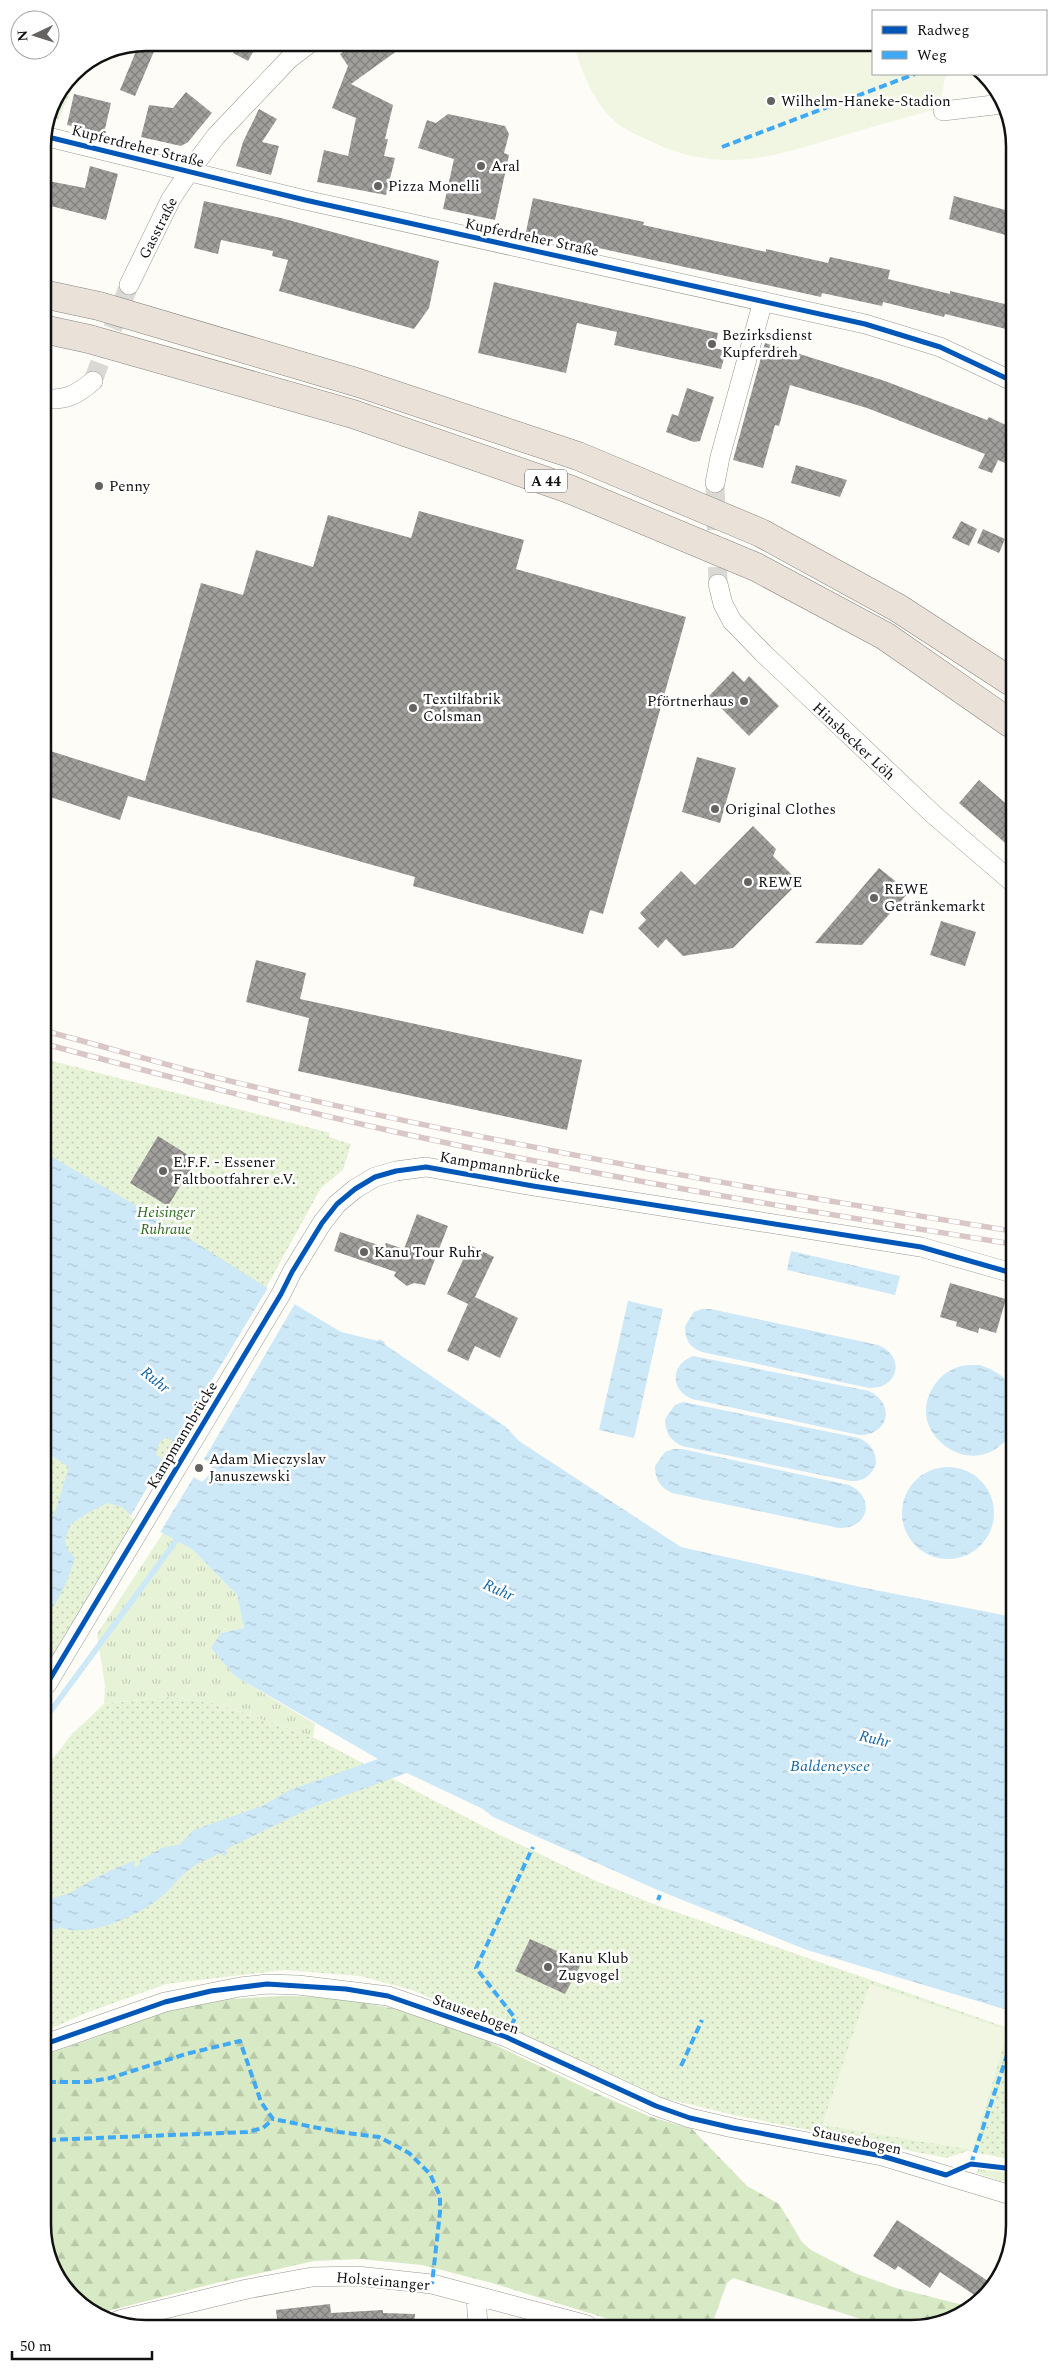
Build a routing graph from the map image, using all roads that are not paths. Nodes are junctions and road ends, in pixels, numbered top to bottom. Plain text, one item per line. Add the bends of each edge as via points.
1 (299, 51) edge
2 (996, 105) edge
3 (943, 111) dead end
4 (51, 138) edge
5 (188, 172) junction
6 (129, 285) tunnel mouth
7 (51, 296) edge
8 (763, 301) junction
9 (51, 331) edge
10 (1006, 378) edge
11 (93, 382) tunnel mouth
12 (51, 400) edge
13 (716, 483) tunnel mouth
14 (718, 584) tunnel mouth
15 (1006, 678) edge
16 (1006, 720) edge
17 (1006, 877) edge
18 (1006, 1271) edge
19 (51, 1677) edge
20 (51, 2042) edge
21 (1006, 2194) edge
22 (476, 2296) junction
23 (127, 2318) edge
24 (478, 2320) edge
25 (568, 2320) edge

1 - 5 street, Gasstraße via 216,136
2 - 3 street
4 - 5 street, Kupferdreher Straße
5 - 6 street, Gasstraße via 171,199
5 - 8 street, Kupferdreher Straße
7 - 15 highway, A 44 via 99,306 359,383 578,456 761,533 898,608
8 - 10 street, Kupferdreher Straße via 865,324 931,344
8 - 13 street via 720,457
9 - 16 highway, A 44 via 353,414 569,489 765,572 885,636
11 - 12 street via 67,398
14 - 17 street, Hinsbecker Löh via 732,621 763,653 934,815
18 - 19 street, Kampmannbrücke via 920,1247 426,1167 376,1177 336,1204 322,1223
20 - 21 street, Stauseebogen via 165,2002 211,1991 267,1984 371,1993 506,2037 656,2106 690,2118 882,2156
22 - 23 street, Holsteinanger via 423,2283 357,2276 312,2277
22 - 24 street
22 - 25 street, Holsteinanger

